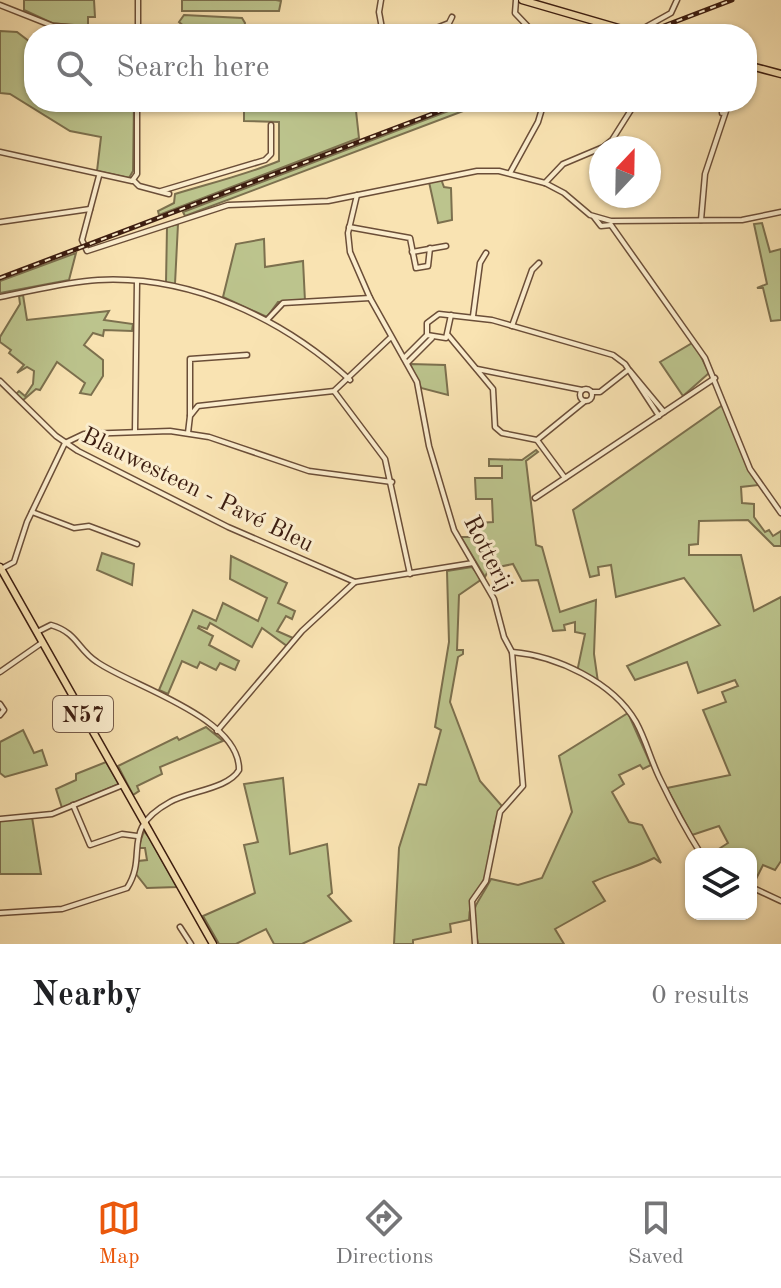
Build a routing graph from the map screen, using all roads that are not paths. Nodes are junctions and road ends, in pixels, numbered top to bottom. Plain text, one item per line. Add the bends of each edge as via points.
1 (138, 0) edge
2 (381, 0) edge
3 (519, 0) edge
4 (677, 0) edge
5 (0, 5) edge
6 (452, 17) dead end
7 (48, 24) edge
8 (138, 24) edge
9 (381, 24) edge
10 (446, 24) edge
11 (525, 24) edge
12 (605, 24) edge
13 (652, 24) edge
14 (757, 68) edge
15 (781, 74) edge
16 (137, 112) edge
17 (541, 112) edge
18 (630, 112) edge
19 (722, 113) edge
20 (271, 125) dead end
21 (615, 136) edge
22 (0, 152) edge
23 (589, 153) edge
24 (510, 173) junction
25 (99, 176) junction
26 (130, 182) junction
27 (545, 183) junction
28 (161, 191) junction
29 (169, 194) dead end
30 (357, 195) junction
31 (90, 209) junction
32 (781, 212) edge
33 (701, 220) junction
34 (0, 222) edge
35 (611, 223) junction
36 (349, 227) junction
37 (446, 246) dead end
38 (430, 248) junction
39 (411, 252) junction
40 (486, 253) dead end
41 (539, 263) dead end
42 (137, 281) junction
43 (0, 297) edge
44 (370, 298) junction
45 (451, 315) junction
46 (473, 317) junction
47 (267, 320) junction
48 (512, 326) junction
49 (448, 335) junction
50 (430, 336) junction
51 (390, 338) junction
52 (247, 355) dead end
53 (406, 361) junction
54 (477, 369) junction
55 (628, 370) junction
56 (715, 378) junction
57 (350, 380) junction
58 (0, 381) edge
59 (582, 390) junction
60 (334, 391) junction
61 (592, 392) junction
62 (585, 401) junction
63 (661, 414) junction
64 (190, 416) junction
65 (135, 431) junction
66 (188, 433) junction
67 (537, 440) junction
68 (65, 443) junction
69 (565, 478) junction
70 (392, 482) junction
71 (535, 498) dead end
72 (32, 512) junction
73 (781, 513) edge
74 (137, 544) dead end
75 (473, 563) junction
76 (1, 568) edge
77 (410, 574) junction
78 (355, 582) junction
79 (37, 632) junction
80 (43, 642) junction
81 (512, 652) junction
82 (0, 672) edge
83 (0, 704) edge
84 (0, 715) edge
85 (217, 731) junction
86 (124, 785) junction
87 (73, 805) junction
88 (0, 819) edge
89 (145, 822) junction
90 (137, 836) junction
91 (698, 848) edge
92 (757, 890) edge
93 (781, 901) edge
94 (0, 913) edge
95 (180, 927) dead end
96 (191, 944) edge
97 (213, 944) edge
98 (475, 944) edge

1 - 8 street
2 - 9 street
3 - 11 street via 515,13
3 - 12 main road
4 - 13 street via 671,13
5 - 7 street
6 - 10 street
14 - 15 main road
16 - 26 street via 137,174
17 - 24 street
18 - 21 street
19 - 33 street via 705,174
20 - 28 street via 271,154 265,160
22 - 25 street
23 - 27 street via 563,164
24 - 27 street
24 - 30 street via 458,173
25 - 26 street
25 - 31 street
26 - 28 street
27 - 35 street via 601,226
28 - 29 street
30 - 31 street via 318,202 231,204 90,251 83,244
30 - 36 street, Rotterij
31 - 34 street
32 - 33 street via 742,220
33 - 35 street
35 - 56 street via 686,327
36 - 39 street via 410,238
36 - 44 street, Rotterij via 350,252
37 - 38 street
38 - 39 street
38 - 39 street via 426,267 413,266
40 - 46 street
41 - 48 street
42 - 43 street via 74,282
42 - 47 street via 196,292
42 - 65 street
44 - 47 street via 283,303
44 - 51 street, Rotterij
45 - 46 street
45 - 49 street
45 - 50 street via 430,319
46 - 48 street
47 - 57 street
48 - 55 street via 613,355
49 - 50 street
49 - 54 street
50 - 53 street
51 - 53 street, Rotterij
51 - 57 street
52 - 64 street via 190,359
53 - 75 street, Rotterij via 417,382 451,521
54 - 59 street
54 - 67 street via 494,392 496,429
55 - 61 street via 600,392
55 - 63 street
56 - 63 street
56 - 73 street via 750,469
57 - 60 street
58 - 68 street, Blauwesteen - Pavé Bleu
59 - 61 street
59 - 62 street
60 - 64 street via 215,403 198,406
60 - 70 street via 385,459
61 - 62 street
62 - 67 street
63 - 69 street
64 - 66 street
65 - 66 street
65 - 68 street via 84,434
66 - 70 street via 309,471
67 - 69 street
68 - 72 street
68 - 78 street, Blauwesteen - Pavé Bleu via 220,523
69 - 71 street
70 - 77 street
72 - 74 street
72 - 76 street via 14,562
75 - 77 street
75 - 81 street, Rotterij via 494,599
76 - 79 main road, N57
77 - 78 street
78 - 85 street via 302,631
79 - 80 main road, N57
79 - 85 street via 51,625 72,634 99,664 171,697
80 - 82 street
80 - 86 main road, N57
81 - 91 street via 547,659 617,698 636,722
81 - 98 street, Rotterij via 523,786 500,812 487,878 472,901
83 - 84 street
85 - 89 street via 236,756 236,775 169,802
86 - 87 street
86 - 89 main road, N57
87 - 88 street via 52,814
87 - 90 street via 90,845 122,834
89 - 90 street
89 - 97 main road, N57
90 - 94 street via 127,888 62,909
92 - 93 street
95 - 96 street

